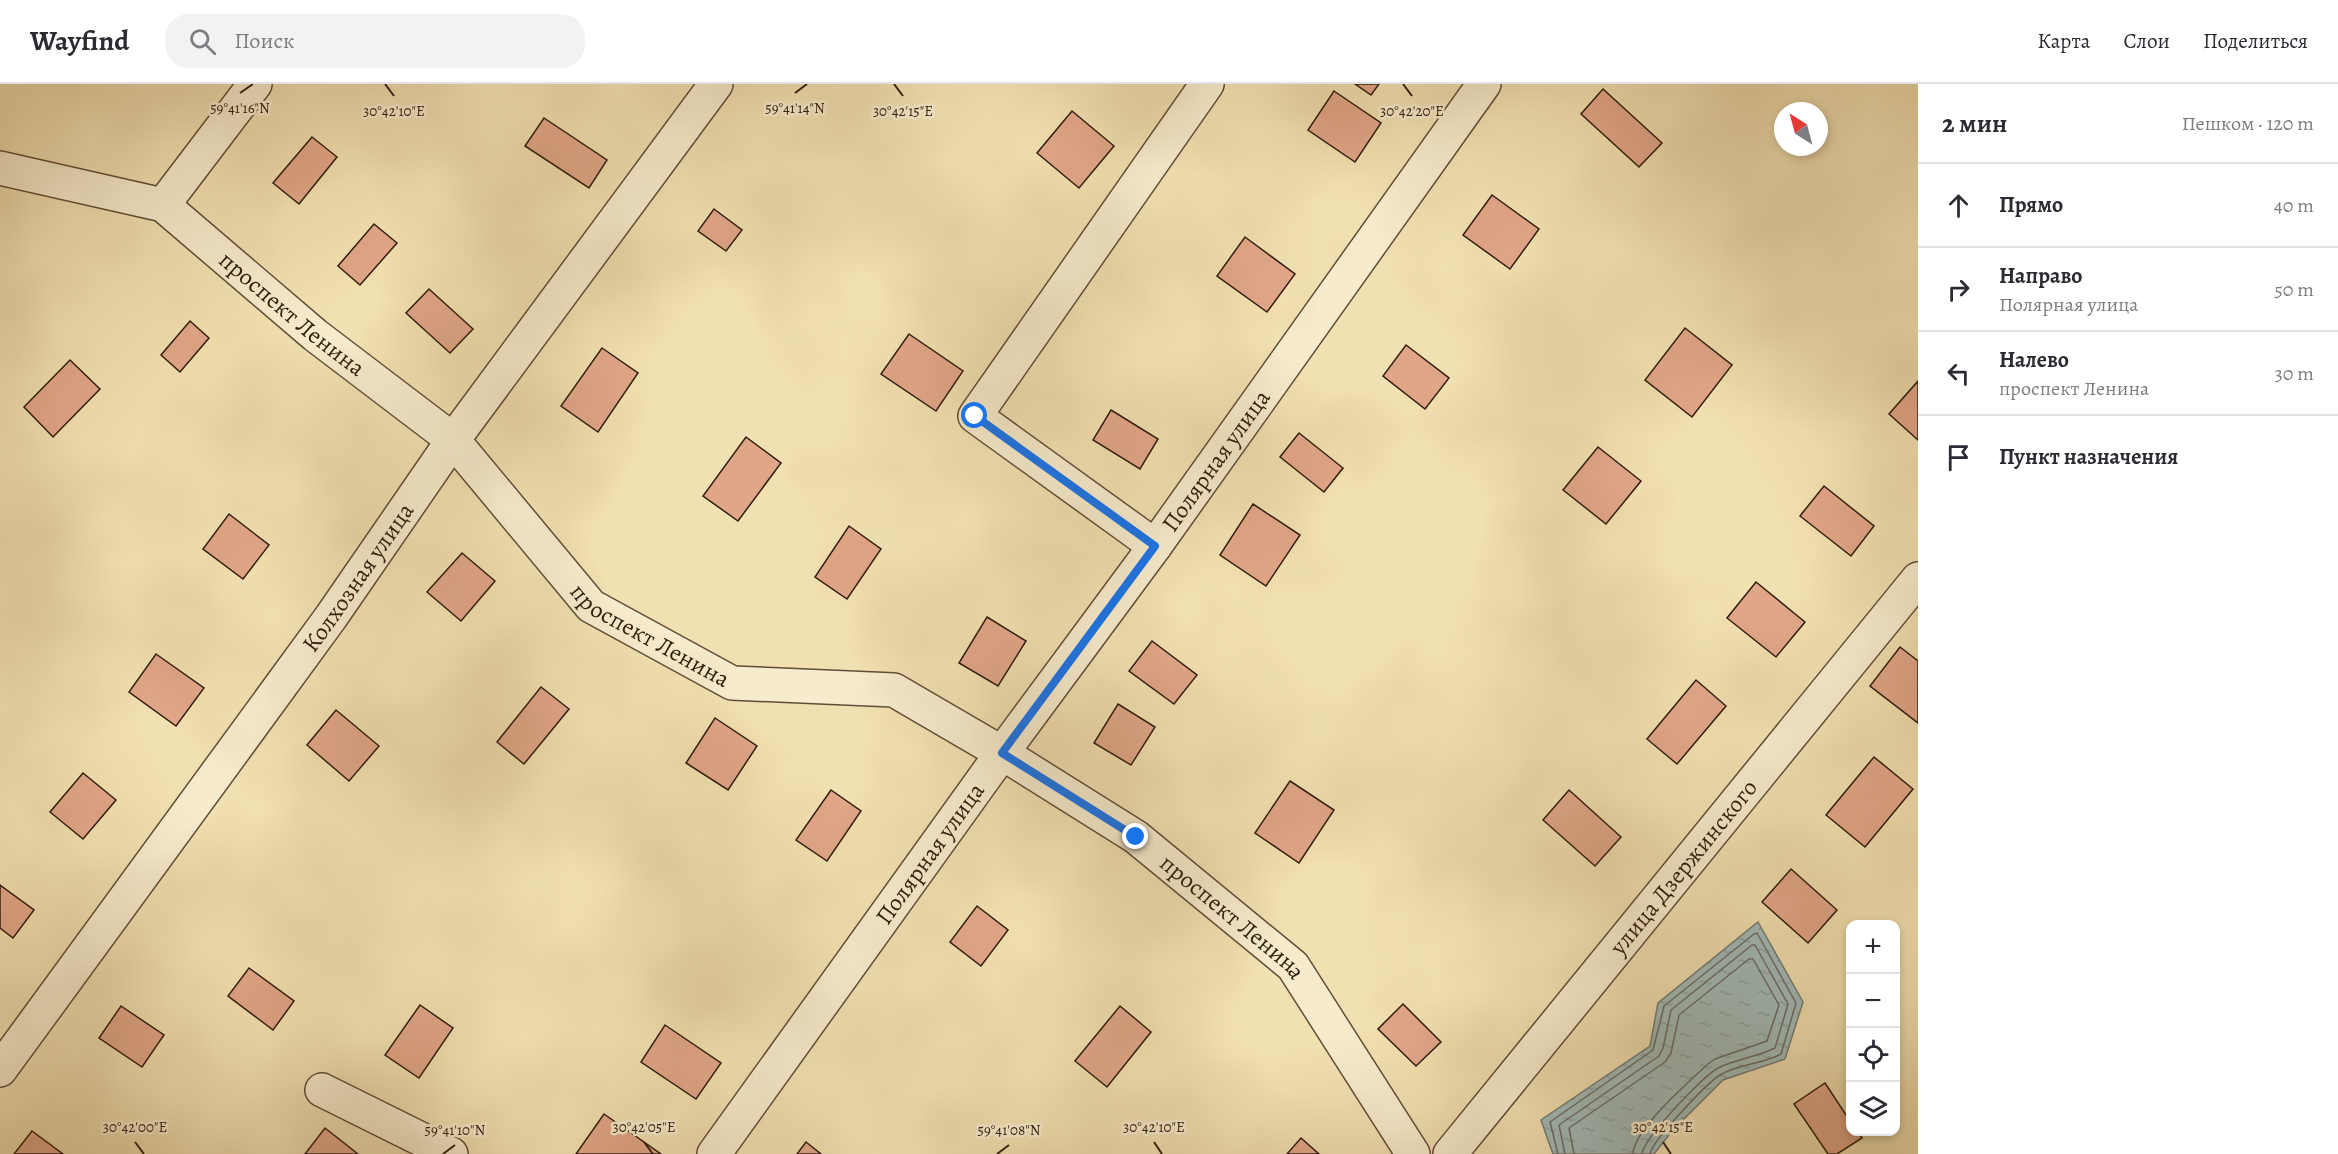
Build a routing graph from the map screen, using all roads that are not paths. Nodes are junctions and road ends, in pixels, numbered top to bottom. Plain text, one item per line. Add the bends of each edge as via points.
1 (255, 84) edge
2 (716, 84) edge
3 (1207, 84) edge
4 (1484, 84) edge
5 (0, 168) edge
6 (163, 205) junction
7 (453, 440) junction
8 (1155, 546) junction
9 (1918, 579) edge
10 (1002, 753) junction
11 (0, 1070) edge
12 (322, 1090) dead end
13 (451, 1154) edge
14 (714, 1154) edge
15 (1413, 1154) edge
16 (1450, 1154) edge

1 - 6 street
2 - 7 street, Колхозная улица
3 - 8 street via 975,416
4 - 8 street, Полярная улица
5 - 6 street, проспект Ленина
6 - 7 street, проспект Ленина via 315,335
7 - 10 street, проспект Ленина via 591,606 732,683 894,690
7 - 11 street, Колхозная улица via 332,617
8 - 10 street, Полярная улица
9 - 16 street, улица Дзержинского
10 - 14 street, Полярная улица
10 - 15 street, проспект Ленина via 1136,837 1293,966
12 - 13 street

